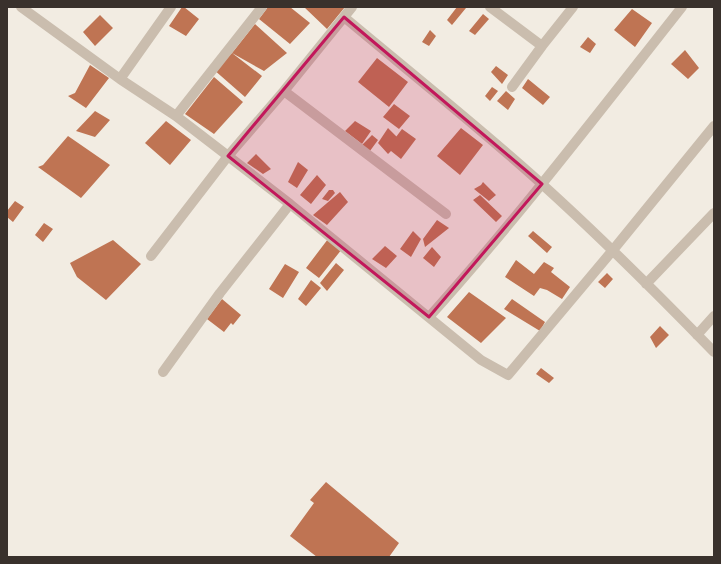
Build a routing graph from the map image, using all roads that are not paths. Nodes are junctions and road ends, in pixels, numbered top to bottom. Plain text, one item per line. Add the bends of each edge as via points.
1 (22, 7) edge
2 (171, 7) edge
3 (262, 7) edge
4 (352, 7) edge
5 (490, 7) edge
6 (573, 7) edge
7 (682, 7) edge
8 (344, 17) junction
9 (542, 46) junction
10 (120, 79) junction
11 (512, 87) dead end
12 (284, 91) junction
13 (176, 116) junction
14 (714, 126) edge
15 (228, 156) junction
16 (542, 184) junction
17 (290, 204) junction
18 (714, 213) edge
19 (446, 214) dead end
20 (613, 250) junction
21 (151, 256) dead end
22 (646, 284) junction
23 (714, 316) edge
24 (429, 317) junction
25 (697, 335) junction
26 (714, 352) edge
27 (163, 372) dead end

1 - 10 street
2 - 10 street
3 - 13 street
4 - 8 street
5 - 9 street
6 - 9 street
7 - 16 street
8 - 12 street
8 - 16 street
9 - 11 street
10 - 13 street
12 - 15 street
12 - 19 street
13 - 15 street
14 - 20 street
15 - 17 street
15 - 21 street
16 - 20 street
16 - 24 street
17 - 24 street
17 - 27 street via 220,292
18 - 22 street
20 - 22 street
20 - 24 street via 508,375 481,360
22 - 25 street
23 - 25 street
25 - 26 street

